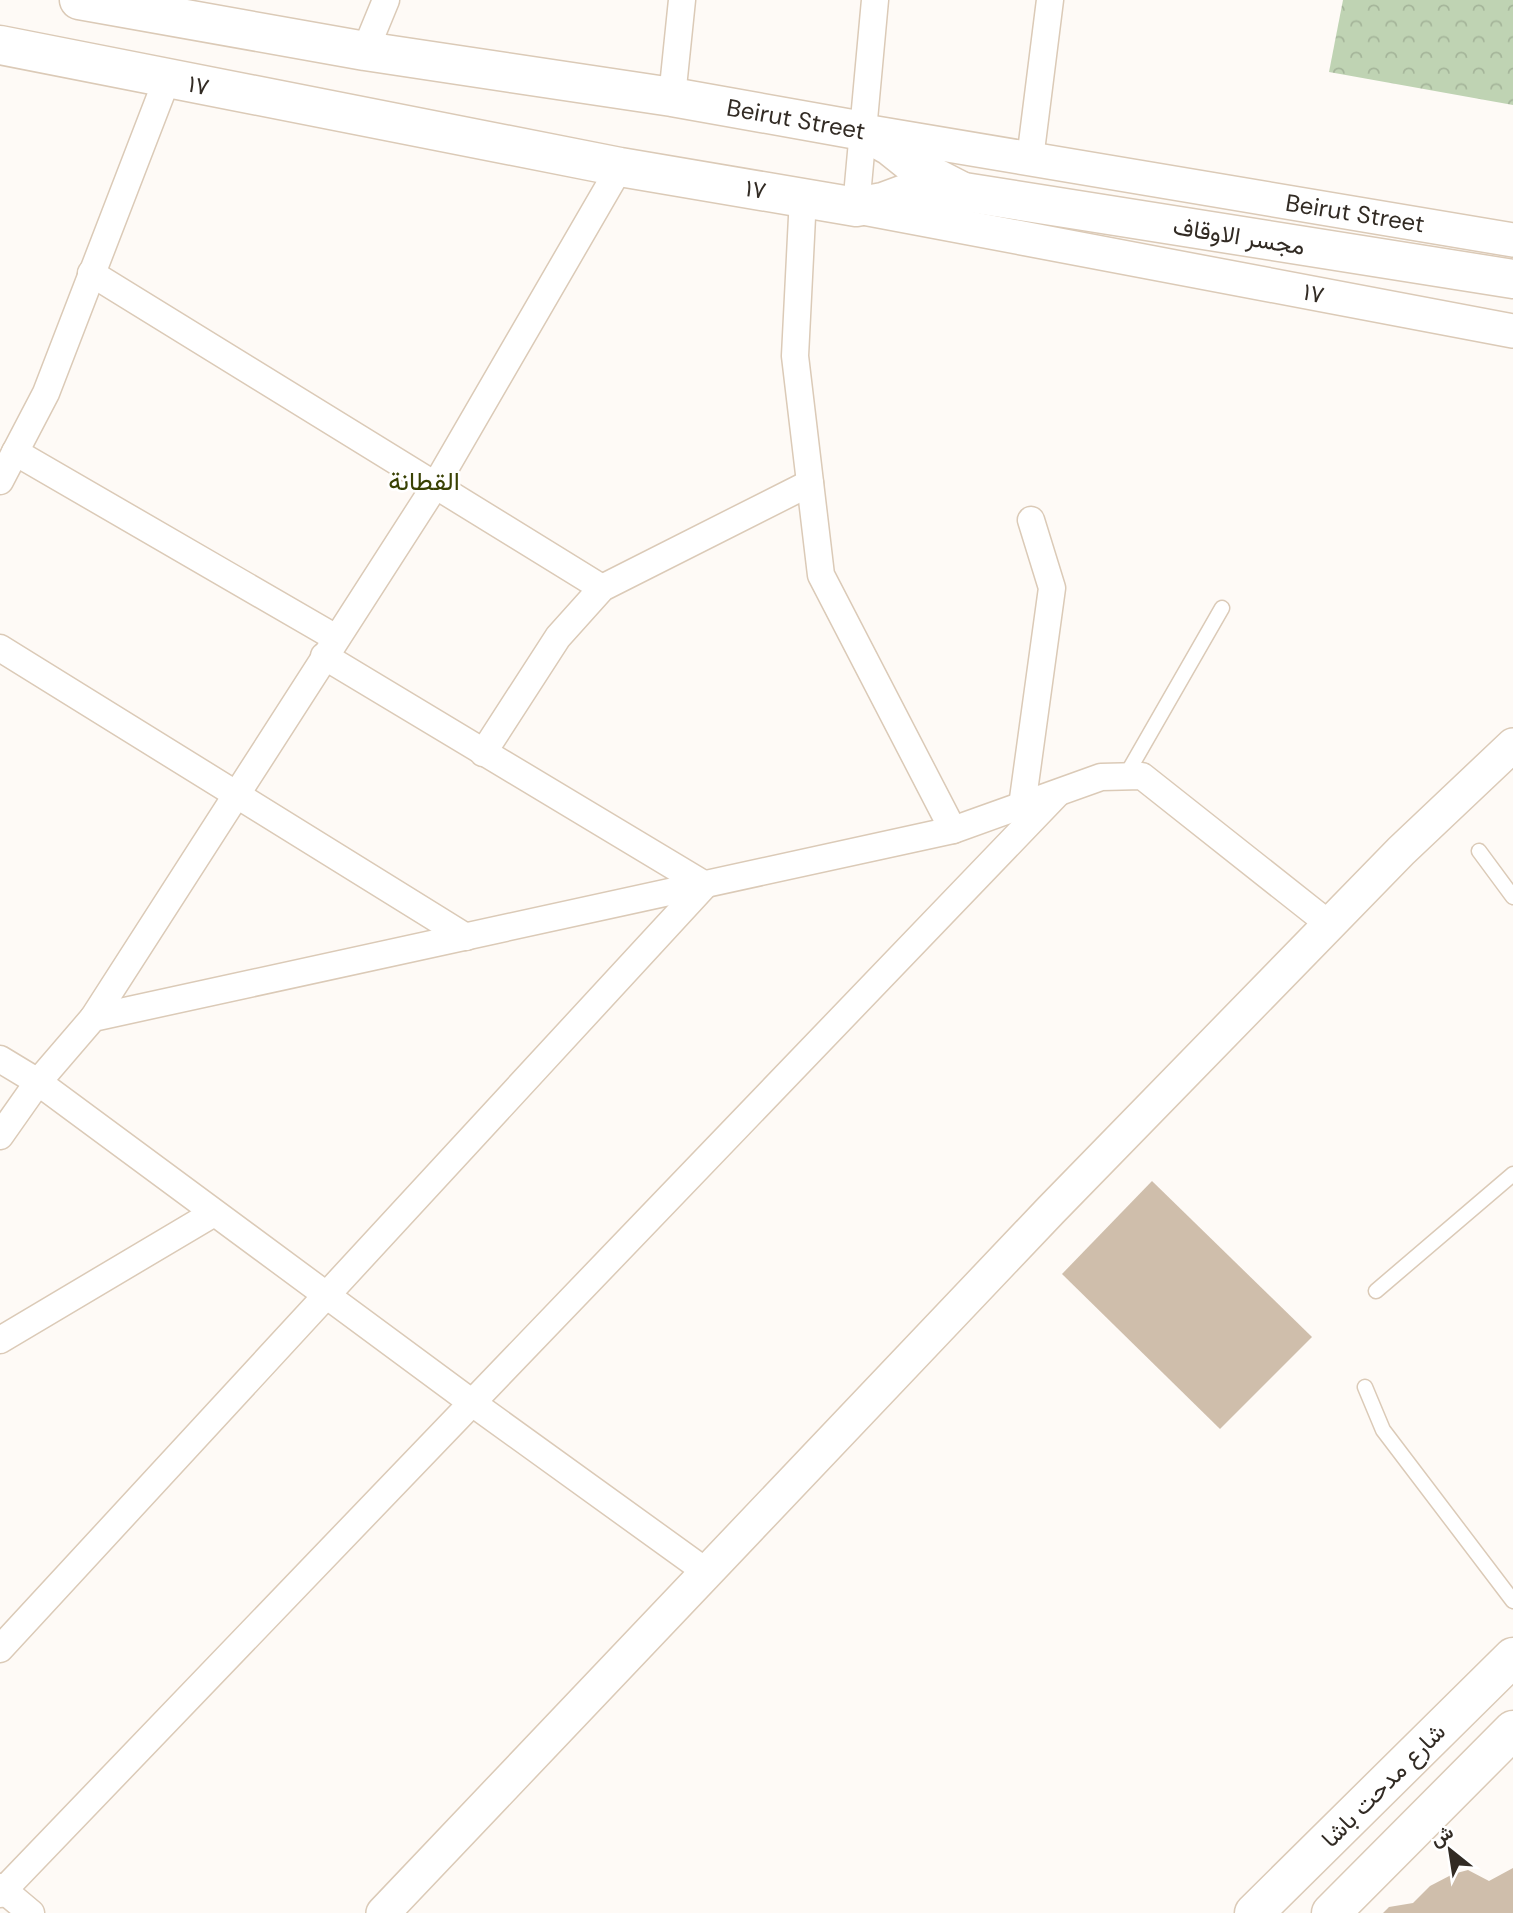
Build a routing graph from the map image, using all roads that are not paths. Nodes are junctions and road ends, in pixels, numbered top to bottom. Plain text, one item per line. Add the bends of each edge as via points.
1 (79, 0) edge
2 (386, 0) edge
3 (682, 0) edge
4 (875, 0) edge
5 (1050, 0) edge
6 (0, 46) edge
7 (365, 51) junction
8 (167, 79) junction
9 (672, 97) junction
10 (863, 131) junction
11 (1030, 159) junction
12 (620, 167) junction
13 (964, 192) junction
14 (803, 197) junction
15 (856, 207) junction
16 (1513, 240) edge
17 (91, 274) junction
18 (1513, 279) edge
19 (1513, 331) edge
20 (15, 452) junction
21 (0, 481) edge
22 (810, 483) junction
23 (435, 486) junction
24 (1031, 520) dead end
25 (602, 588) junction
26 (1222, 608) dead end
27 (330, 647) junction
28 (0, 648) edge
29 (1513, 745) edge
30 (483, 753) junction
31 (1125, 777) junction
32 (1057, 793) junction
33 (236, 794) junction
34 (1022, 806) junction
35 (953, 830) junction
36 (1479, 851) dead end
37 (705, 885) junction
38 (1513, 897) edge
39 (1329, 924) junction
40 (466, 937) junction
41 (93, 1018) junction
42 (0, 1059) edge
43 (38, 1082) junction
44 (0, 1136) edge
45 (1513, 1174) edge
46 (214, 1213) junction
47 (1376, 1291) dead end
48 (325, 1295) junction
49 (0, 1340) edge
50 (1365, 1387) dead end
51 (471, 1402) junction
52 (708, 1573) junction
53 (1513, 1601) edge
54 (0, 1649) edge
55 (1513, 1657) edge
56 (1513, 1730) edge
57 (1, 1890) edge
58 (31, 1913) edge
59 (383, 1913) edge
60 (1254, 1913) edge
61 (1331, 1913) edge

1 - 7 main road, Beirut Street
2 - 7 street
3 - 9 street
4 - 10 street
5 - 11 street
6 - 8 main road, ١٧
7 - 9 main road, Beirut Street
8 - 12 main road, ١٧
8 - 17 street
9 - 10 main road, Beirut Street
10 - 11 street, Beirut Street
10 - 13 main road, مجسر الاوقاف via 920,170
10 - 15 street
11 - 16 street, Beirut Street
12 - 14 main road, ١٧
12 - 23 street
13 - 15 main road, مجسر الاوقاف via 910,192
13 - 18 main road, مجسر الاوقاف
14 - 15 main road, ١٧
14 - 22 street via 795,356
15 - 19 street, ١٧
17 - 20 street via 46,393
17 - 23 street
20 - 21 street
20 - 27 street
22 - 25 street
22 - 35 street via 821,575
23 - 25 street
23 - 27 street
24 - 34 street via 1052,588
25 - 30 street via 558,637
26 - 31 lane
27 - 30 street
27 - 33 street
28 - 33 street
29 - 39 street
30 - 37 street
31 - 32 street via 1101,777
31 - 39 street via 1142,776
32 - 34 street
32 - 51 street
33 - 40 street
33 - 41 street
34 - 35 street
35 - 37 street
36 - 38 lane
37 - 40 street
37 - 48 street
39 - 52 street
40 - 41 street
41 - 43 street
42 - 43 street
43 - 44 street
43 - 46 street
45 - 47 lane
46 - 48 street
46 - 49 street
48 - 51 street
48 - 54 street
50 - 53 lane via 1383,1430
51 - 52 street
51 - 57 street
52 - 59 street
55 - 60 main road, شارع مدحت باشا
56 - 61 main road
57 - 58 street

